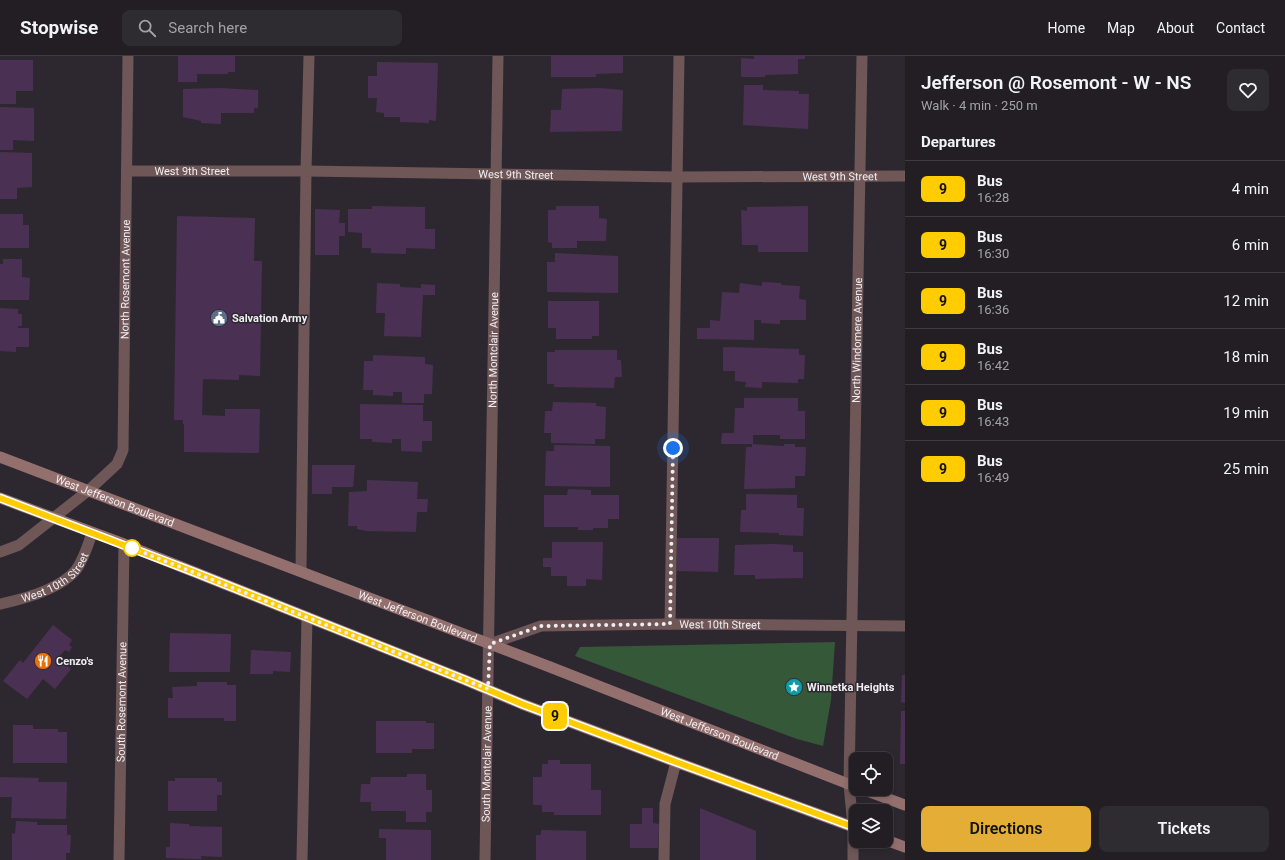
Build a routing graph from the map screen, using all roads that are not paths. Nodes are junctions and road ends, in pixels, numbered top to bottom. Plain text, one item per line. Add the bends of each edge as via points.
1 (128, 56) edge
2 (309, 56) edge
3 (498, 56) edge
4 (679, 56) edge
5 (862, 56) edge
6 (127, 171) junction
7 (306, 171) junction
8 (497, 174) junction
9 (860, 175) junction
10 (905, 176) edge
11 (678, 177) junction
12 (0, 457) edge
13 (89, 490) junction
14 (0, 498) edge
15 (54, 518) junction
16 (92, 533) junction
17 (124, 544) junction
18 (0, 552) edge
19 (301, 571) junction
20 (0, 604) edge
21 (308, 617) junction
22 (670, 624) junction
23 (852, 625) junction
24 (905, 626) edge
25 (490, 644) junction
26 (488, 689) junction
27 (852, 752) edge
28 (676, 762) junction
29 (849, 785) edge
30 (881, 796) edge
31 (905, 805) edge
32 (849, 825) edge
33 (893, 843) edge
34 (905, 847) edge
35 (853, 848) edge
36 (119, 860) edge
37 (302, 860) edge
38 (485, 860) edge
39 (664, 860) edge
40 (852, 860) edge

1 - 6 street, North Rosemont Avenue
2 - 7 street
3 - 8 street, North Montclair Avenue
4 - 11 street
5 - 9 street, North Windomere Avenue
6 - 7 street, West 9th Street
6 - 13 street, North Rosemont Avenue via 123,450 117,464
7 - 8 street, West 9th Street
7 - 19 street
8 - 11 street, West 9th Street
8 - 25 street, North Montclair Avenue
9 - 10 street, West 9th Street
9 - 11 street, West 9th Street
9 - 23 street, North Windomere Avenue
11 - 22 street
12 - 13 main road, West Jefferson Boulevard
13 - 15 street
13 - 19 main road, West Jefferson Boulevard
14 - 15 main road
15 - 16 main road
15 - 18 street via 19,545
16 - 17 main road
16 - 20 street, West 10th Street via 84,555 67,579 43,591
17 - 21 main road
17 - 36 street, South Rosemont Avenue
19 - 25 main road, West Jefferson Boulevard
21 - 26 main road
21 - 37 street
22 - 23 street, West 10th Street
22 - 25 street, West 10th Street via 541,626
23 - 24 street, West 10th Street
23 - 27 street, North Windomere Avenue
25 - 26 street, South Montclair Avenue
25 - 29 main road, West Jefferson Boulevard
26 - 28 main road
26 - 38 street, South Montclair Avenue
28 - 32 main road
28 - 39 street via 665,804
30 - 31 main road
33 - 34 main road
35 - 40 street, North Windomere Avenue

